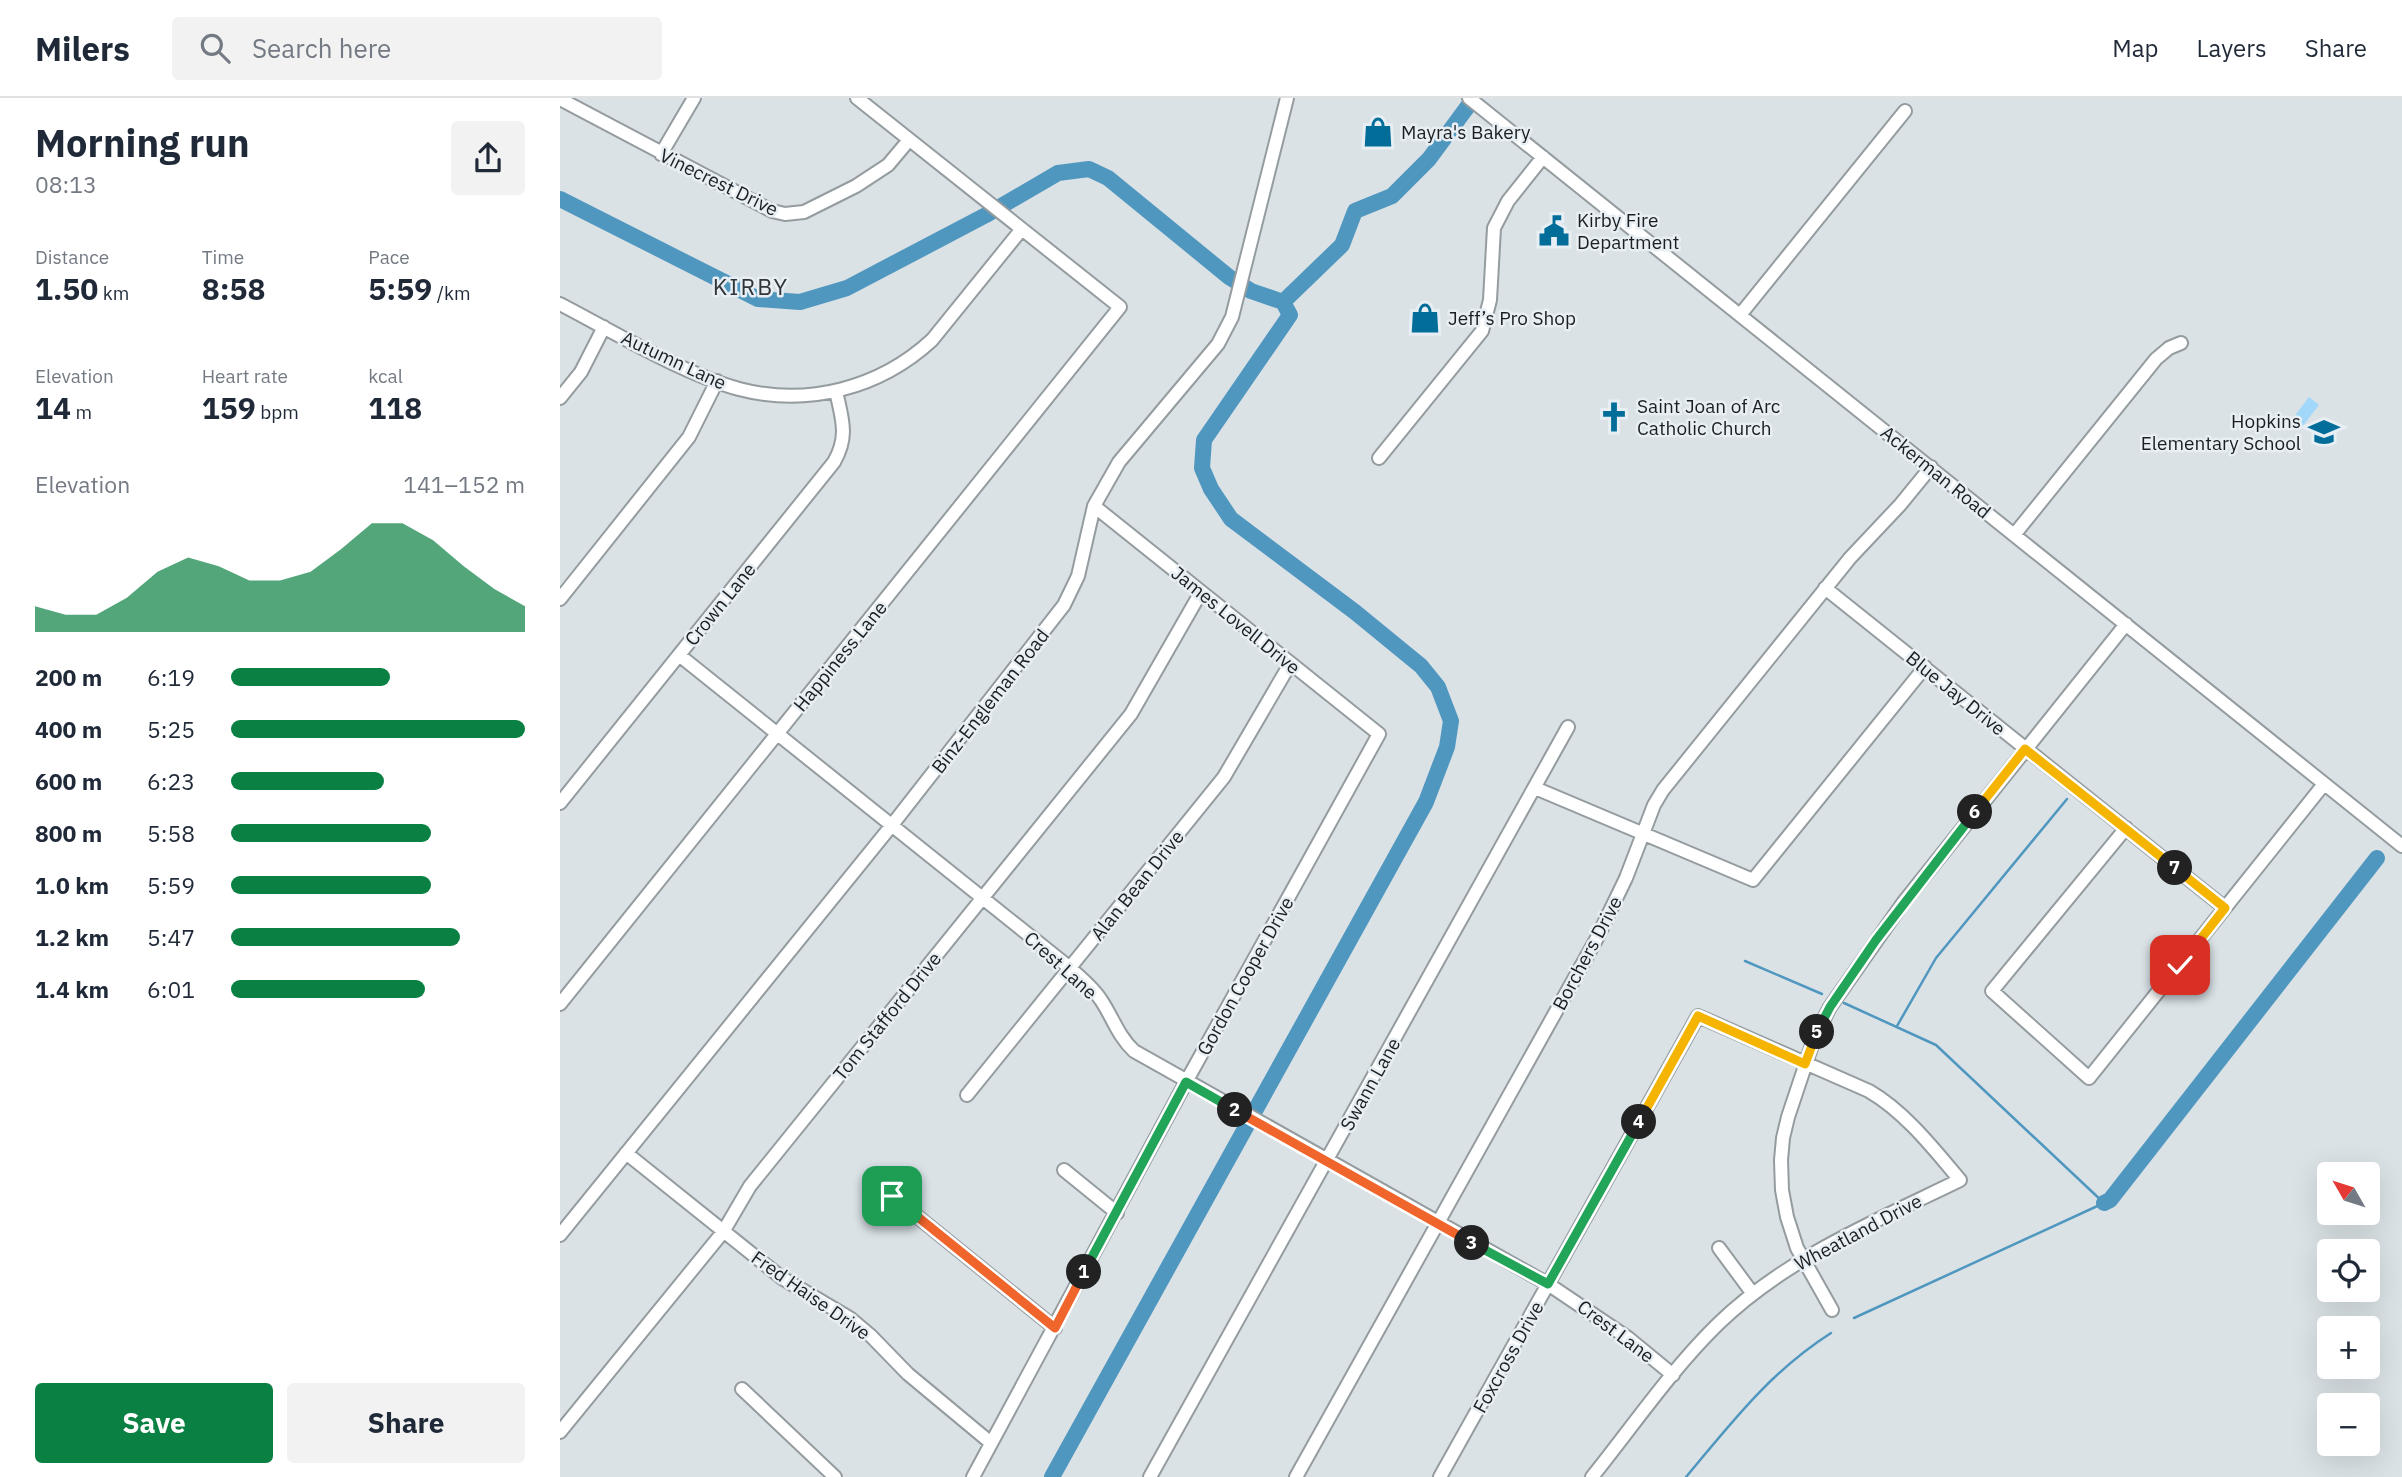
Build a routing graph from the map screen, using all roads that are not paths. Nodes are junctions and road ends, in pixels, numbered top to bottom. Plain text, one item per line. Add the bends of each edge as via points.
1 (694, 98) edge
2 (857, 98) edge
3 (1287, 98) edge
4 (1469, 98) edge
5 (560, 99) edge
6 (1905, 111) dead end
7 (909, 140) junction
8 (661, 153) junction
9 (1543, 158) junction
10 (1018, 227) junction
11 (560, 304) edge
12 (1740, 315) junction
13 (604, 327) junction
14 (2181, 343) dead end
15 (716, 381) junction
16 (836, 391) junction
17 (560, 398) edge
18 (1379, 458) dead end
19 (1931, 467) junction
20 (1094, 506) junction
21 (2014, 535) junction
22 (1825, 588) junction
23 (1200, 592) junction
24 (560, 599) edge
25 (2126, 624) junction
26 (680, 655) junction
27 (1290, 664) junction
28 (1925, 667) junction
29 (1568, 727) dead end
30 (778, 733) junction
31 (1379, 734) joint
32 (2025, 749) junction
33 (2325, 784) junction
34 (1535, 788) junction
35 (560, 803) edge
36 (892, 825) junction
37 (2126, 828) junction
38 (1644, 834) junction
39 (2402, 846) edge
40 (982, 899) junction
41 (2225, 908) junction
42 (1070, 968) junction
43 (560, 1003) edge
44 (1805, 1064) junction
45 (1186, 1082) junction
46 (967, 1095) dead end
47 (626, 1153) junction
48 (1327, 1160) junction
49 (1064, 1170) dead end
50 (892, 1196) dead end
51 (1117, 1213) junction
52 (1437, 1223) junction
53 (723, 1232) junction
54 (560, 1235) edge
55 (1719, 1248) dead end
56 (1803, 1259) junction
57 (1548, 1284) junction
58 (1753, 1294) junction
59 (1832, 1310) dead end
60 (1055, 1328) junction
61 (1674, 1375) junction
62 (742, 1389) dead end
63 (560, 1432) edge
64 (991, 1443) junction
65 (835, 1477) edge
66 (973, 1477) edge
67 (1150, 1477) edge
68 (1296, 1477) edge
69 (1440, 1477) edge
70 (1592, 1477) edge

1 - 8 street
2 - 7 street
3 - 20 street, Binz-Engleman Road via 1235,305 1217,344 1119,462
4 - 9 street, Ackerman Road
5 - 8 street, Vinecrest Drive
6 - 12 street
7 - 8 street, Vinecrest Drive via 888,165 856,186 804,212 785,214
7 - 10 street
9 - 12 street, Ackerman Road
9 - 18 street via 1508,201 1494,228 1490,300 1482,331
10 - 16 street, Autumn Lane via 918,353 887,373
10 - 30 street, Happiness Lane via 1120,307
11 - 13 street, Autumn Lane
12 - 19 street, Ackerman Road
13 - 15 street, Autumn Lane
13 - 17 street via 581,372
14 - 21 street via 2156,359
15 - 16 street, Autumn Lane via 784,396
15 - 24 street via 689,437
16 - 26 street, Crown Lane via 844,435 834,462
19 - 21 street, Ackerman Road
19 - 22 street, Borchers Drive
20 - 23 street, James Lovell Drive
20 - 36 street, Binz-Engleman Road via 1078,576 1064,605
21 - 25 street, Ackerman Road
22 - 28 street, Blue Jay Drive
22 - 38 street, Borchers Drive via 1663,790
23 - 27 street, James Lovell Drive
23 - 40 street, Tom Stafford Drive via 1131,714
25 - 32 street
25 - 33 street, Ackerman Road
26 - 30 street, Crest Lane
26 - 35 street, Crown Lane
27 - 31 street, James Lovell Drive
27 - 42 street, Alan Bean Drive via 1224,777
28 - 32 street, Blue Jay Drive
28 - 38 street via 1754,880
29 - 34 street, Swann Lane
30 - 36 street, Crest Lane
30 - 43 street, Happiness Lane
31 - 45 street, Gordon Cooper Drive
32 - 37 street, Blue Jay Drive
32 - 44 street via 1876,940 1822,1021
33 - 39 street, Ackerman Road
33 - 41 street
34 - 38 street
34 - 48 street, Swann Lane
36 - 40 street, Crest Lane
36 - 47 street, Binz-Engleman Road
37 - 41 street, Blue Jay Drive
37 - 41 street via 1992,991 2089,1079
38 - 52 street, Borchers Drive via 1597,938
40 - 42 street, Crest Lane
40 - 53 street, Tom Stafford Drive via 750,1186
42 - 45 street, Crest Lane via 1094,990 1128,1045
42 - 46 street, Alan Bean Drive
44 - 56 street via 1788,1117 1781,1160 1787,1217
44 - 56 street, Wheatland Drive via 1880,1097 1924,1137 1960,1180
44 - 57 street, Foxcross Drive via 1698,1016
45 - 48 street, Crest Lane
45 - 51 street, Gordon Cooper Drive
47 - 53 street, Fred Haise Drive
47 - 54 street, Binz-Engleman Road
48 - 52 street, Crest Lane
48 - 67 street, Swann Lane
49 - 51 street
50 - 60 street
51 - 60 street, Gordon Cooper Drive
52 - 57 street, Crest Lane
52 - 68 street, Borchers Drive
53 - 63 street, Tom Stafford Drive
53 - 64 street, Fred Haise Drive via 782,1278 851,1319
55 - 58 street
56 - 58 street, Wheatland Drive
56 - 59 street
57 - 61 street, Crest Lane
57 - 69 street, Foxcross Drive
58 - 61 street, Wheatland Drive via 1719,1323
60 - 64 street, Gordon Cooper Drive
61 - 70 street, Wheatland Drive
62 - 65 street
64 - 66 street, Gordon Cooper Drive

